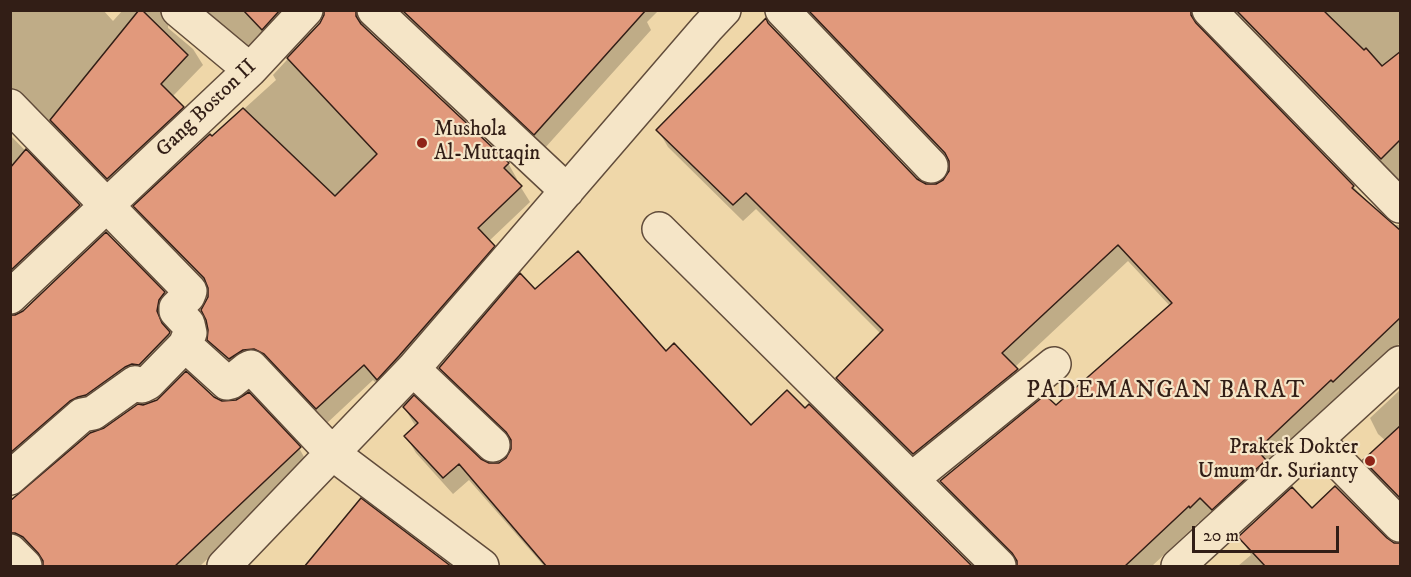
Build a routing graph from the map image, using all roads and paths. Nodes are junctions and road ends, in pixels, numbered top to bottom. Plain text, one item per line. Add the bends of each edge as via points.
1 (178, 10) edge
2 (306, 10) edge
3 (374, 10) edge
4 (782, 10) edge
5 (1209, 10) edge
6 (707, 16) edge
7 (250, 70) junction
8 (10, 106) edge
9 (932, 166) dead end
10 (567, 191) junction
11 (106, 206) junction
12 (1401, 206) edge
13 (659, 229) dead end
14 (10, 297) edge
15 (185, 345) junction
16 (1401, 363) edge
17 (1054, 364) dead end
18 (413, 369) junction
19 (1317, 440) junction
20 (493, 445) dead end
21 (332, 453) junction
22 (10, 478) edge
23 (912, 479) junction
24 (1401, 525) edge
25 (10, 551) edge
26 (25, 567) edge
27 (224, 567) edge
28 (482, 567) edge
29 (999, 567) edge
30 (1178, 567) edge

1 - 7 street
2 - 7 street, Gang Boston II
3 - 10 street
4 - 9 street
5 - 12 street
6 - 10 street
7 - 11 street, Gang Boston II
8 - 11 street
10 - 18 street
11 - 14 street, Gang Boston II
11 - 15 street via 190,291 176,308 188,324 190,333
13 - 23 street
15 - 21 street via 226,383 251,367
15 - 22 street via 148,384 135,383 93,413 82,415
16 - 19 street
17 - 23 street
18 - 20 street
18 - 21 street
19 - 24 street
19 - 30 street
21 - 27 street
21 - 28 street
23 - 29 street
25 - 26 street

